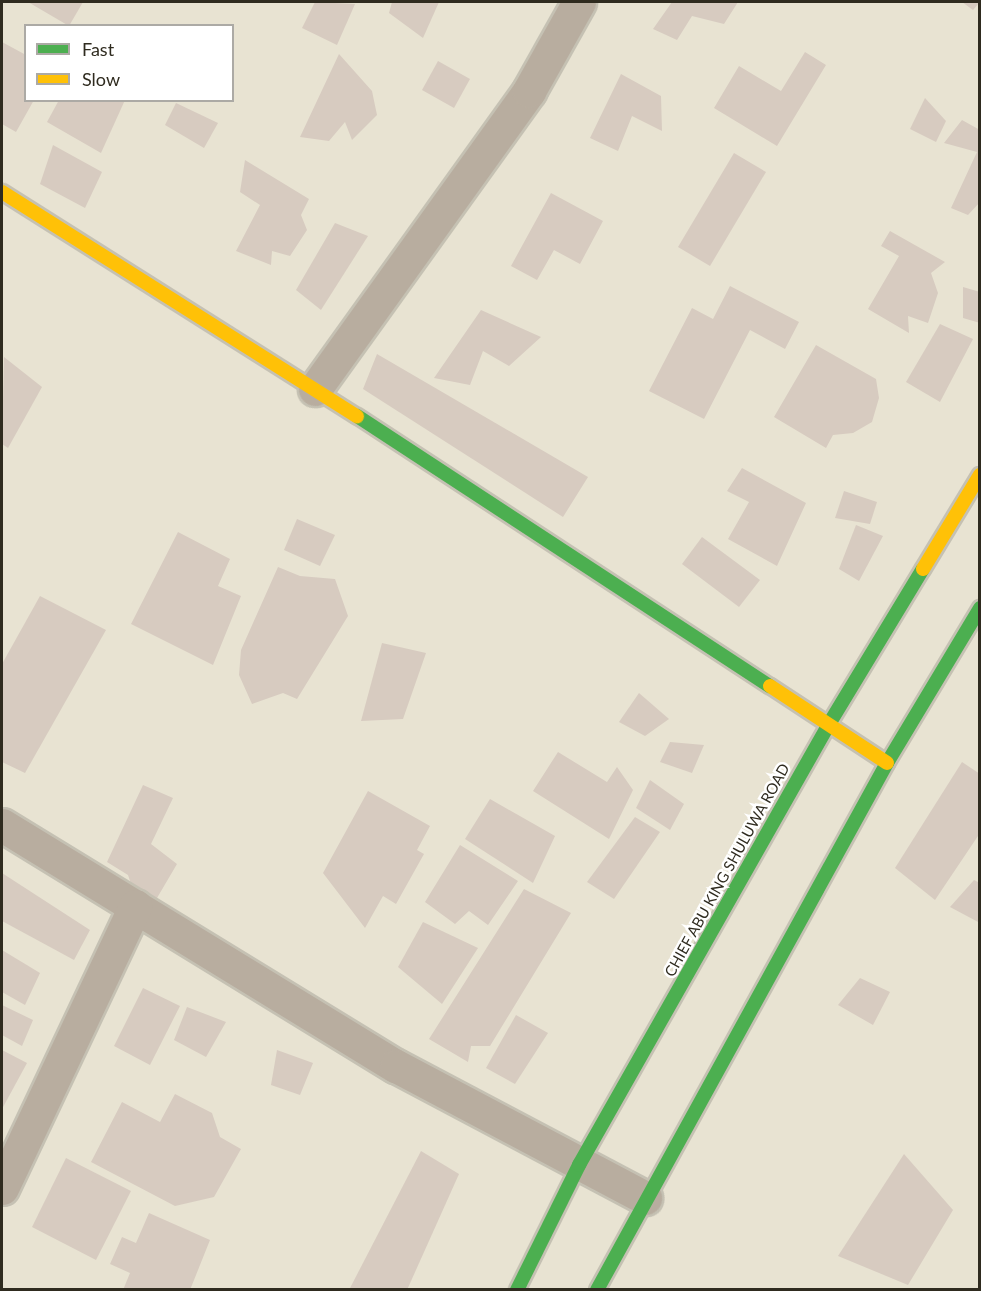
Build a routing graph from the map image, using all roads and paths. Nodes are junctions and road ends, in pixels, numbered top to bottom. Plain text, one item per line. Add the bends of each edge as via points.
1 (579, 2) edge
2 (2, 192) edge
3 (315, 389) junction
4 (980, 475) edge
5 (980, 608) edge
6 (829, 723) junction
7 (887, 763) junction
8 (2, 825) edge
9 (135, 906) junction
10 (579, 1165) junction
11 (2, 1188) edge
12 (645, 1198) junction
13 (517, 1290) edge
14 (597, 1290) edge

1 - 3 street via 529,91
2 - 3 street
3 - 6 street
4 - 6 street, CHIEF ABU KING SHULUWA ROAD
5 - 7 street
6 - 7 street
6 - 10 street, CHIEF ABU KING SHULUWA ROAD
7 - 12 street
8 - 9 street
9 - 10 street via 396,1066
9 - 11 street
10 - 12 street
10 - 13 street, CHIEF ABU KING SHULUWA ROAD
12 - 14 street

